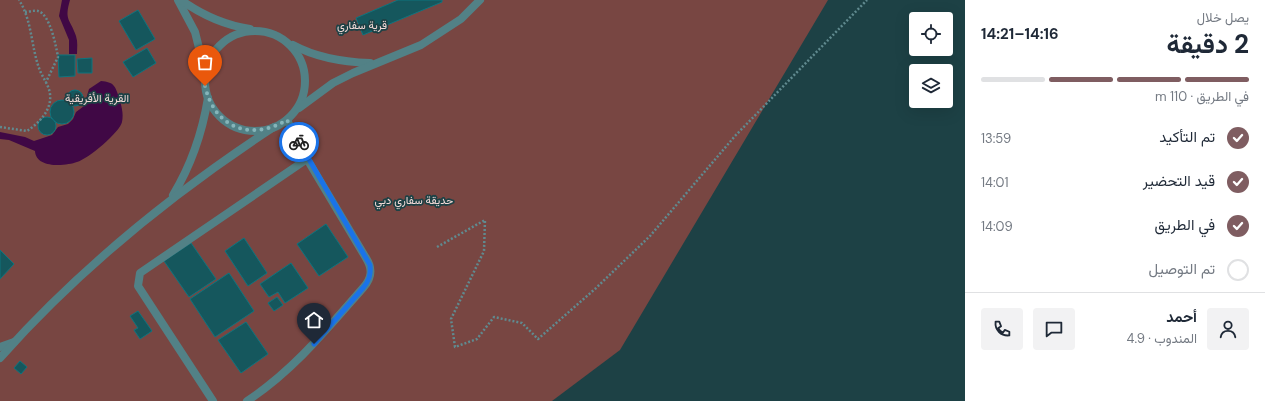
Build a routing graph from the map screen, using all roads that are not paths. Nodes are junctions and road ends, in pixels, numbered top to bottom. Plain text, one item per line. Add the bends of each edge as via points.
1 (178, 0) edge
2 (181, 0) edge
3 (480, 0) edge
4 (258, 31) junction
5 (286, 41) junction
6 (373, 63) junction
7 (205, 74) junction
8 (208, 98) junction
9 (297, 109) junction
10 (287, 120) junction
11 (274, 128) junction
12 (307, 159) junction
13 (170, 199) junction
14 (14, 342) junction
15 (0, 347) edge
16 (0, 358) edge
17 (212, 401) edge
18 (247, 401) edge

1 - 7 street via 195,32
2 - 4 street via 214,19
3 - 6 street via 461,19 421,45
4 - 5 street via 273,34
4 - 7 street via 243,32 218,47
5 - 6 street via 306,52 328,59 350,63
5 - 9 street via 296,52 306,80 304,95
6 - 9 street via 333,83
7 - 8 street
8 - 11 street via 223,120 235,127 261,131
8 - 13 street via 204,125 196,151 185,176
9 - 10 street
10 - 11 street
10 - 12 street
11 - 13 street
12 - 17 street via 140,273 138,286
12 - 18 street via 370,265 371,274 366,285 297,362
13 - 14 street via 53,301
14 - 15 street
14 - 16 street

